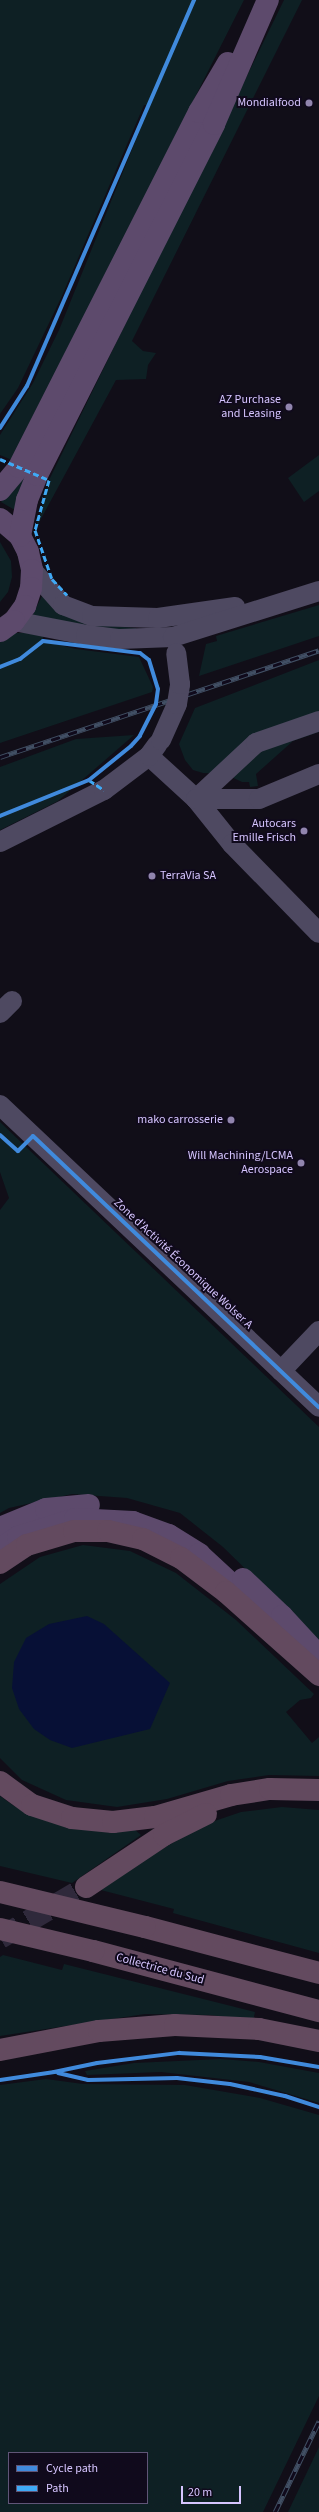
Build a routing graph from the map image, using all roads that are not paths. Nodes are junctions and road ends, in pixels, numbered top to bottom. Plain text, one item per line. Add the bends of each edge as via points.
1 (267, 0) edge
2 (0, 490) edge
3 (0, 519) edge
4 (20, 536) junction
5 (32, 570) junction
6 (319, 591) edge
7 (287, 600) junction
8 (158, 618) junction
9 (7, 626) edge
10 (174, 645) junction
11 (319, 721) edge
12 (149, 756) junction
13 (319, 774) edge
14 (196, 799) junction
15 (0, 842) edge
16 (319, 933) edge
17 (0, 1105) edge
18 (319, 1331) edge
19 (281, 1371) junction
20 (319, 1407) edge
21 (0, 1528) edge
22 (0, 1549) edge
23 (0, 1563) edge
24 (319, 1656) edge
25 (319, 1674) edge
26 (0, 1782) edge
27 (319, 1790) edge
28 (319, 1799) edge
29 (86, 1887) tunnel mouth
30 (0, 1892) edge
31 (0, 1929) edge
32 (319, 1973) edge
33 (319, 2011) edge
34 (319, 2041) edge
35 (0, 2050) edge

1 - 2 main road via 199,112 19,467
1 - 4 main road via 214,124 37,475 27,500
3 - 4 main road
4 - 5 main road via 28,552
5 - 8 lane via 63,604 92,616
5 - 9 main road via 31,588 25,606
6 - 7 lane
7 - 8 lane
7 - 10 lane
8 - 10 lane
9 - 10 lane
10 - 12 lane, bridge via 180,684 177,704 161,740
11 - 14 lane via 256,742
12 - 14 lane
12 - 15 lane via 104,790
13 - 14 lane via 259,799
14 - 16 lane via 232,844
17 - 19 lane, Zone d'Activité Économique Wolser A
18 - 19 lane
19 - 20 lane, Zone d'Activité Économique Wolser A
21 - 24 main road via 46,1509 81,1505 130,1509 152,1516 180,1528 212,1551 282,1616
22 - 25 main road via 18,1537 75,1519 132,1522 169,1535 199,1554 234,1584
23 - 25 highway via 27,1545 74,1531 108,1531 142,1539 181,1558 226,1592
26 - 27 highway via 32,1805 72,1818 113,1822 155,1817 231,1795 270,1789
28 - 29 highway via 281,1797 236,1805 196,1817
30 - 32 highway, bridge
31 - 33 highway, Collectrice du Sud, bridge
34 - 35 highway via 258,2029 175,2025 99,2031

